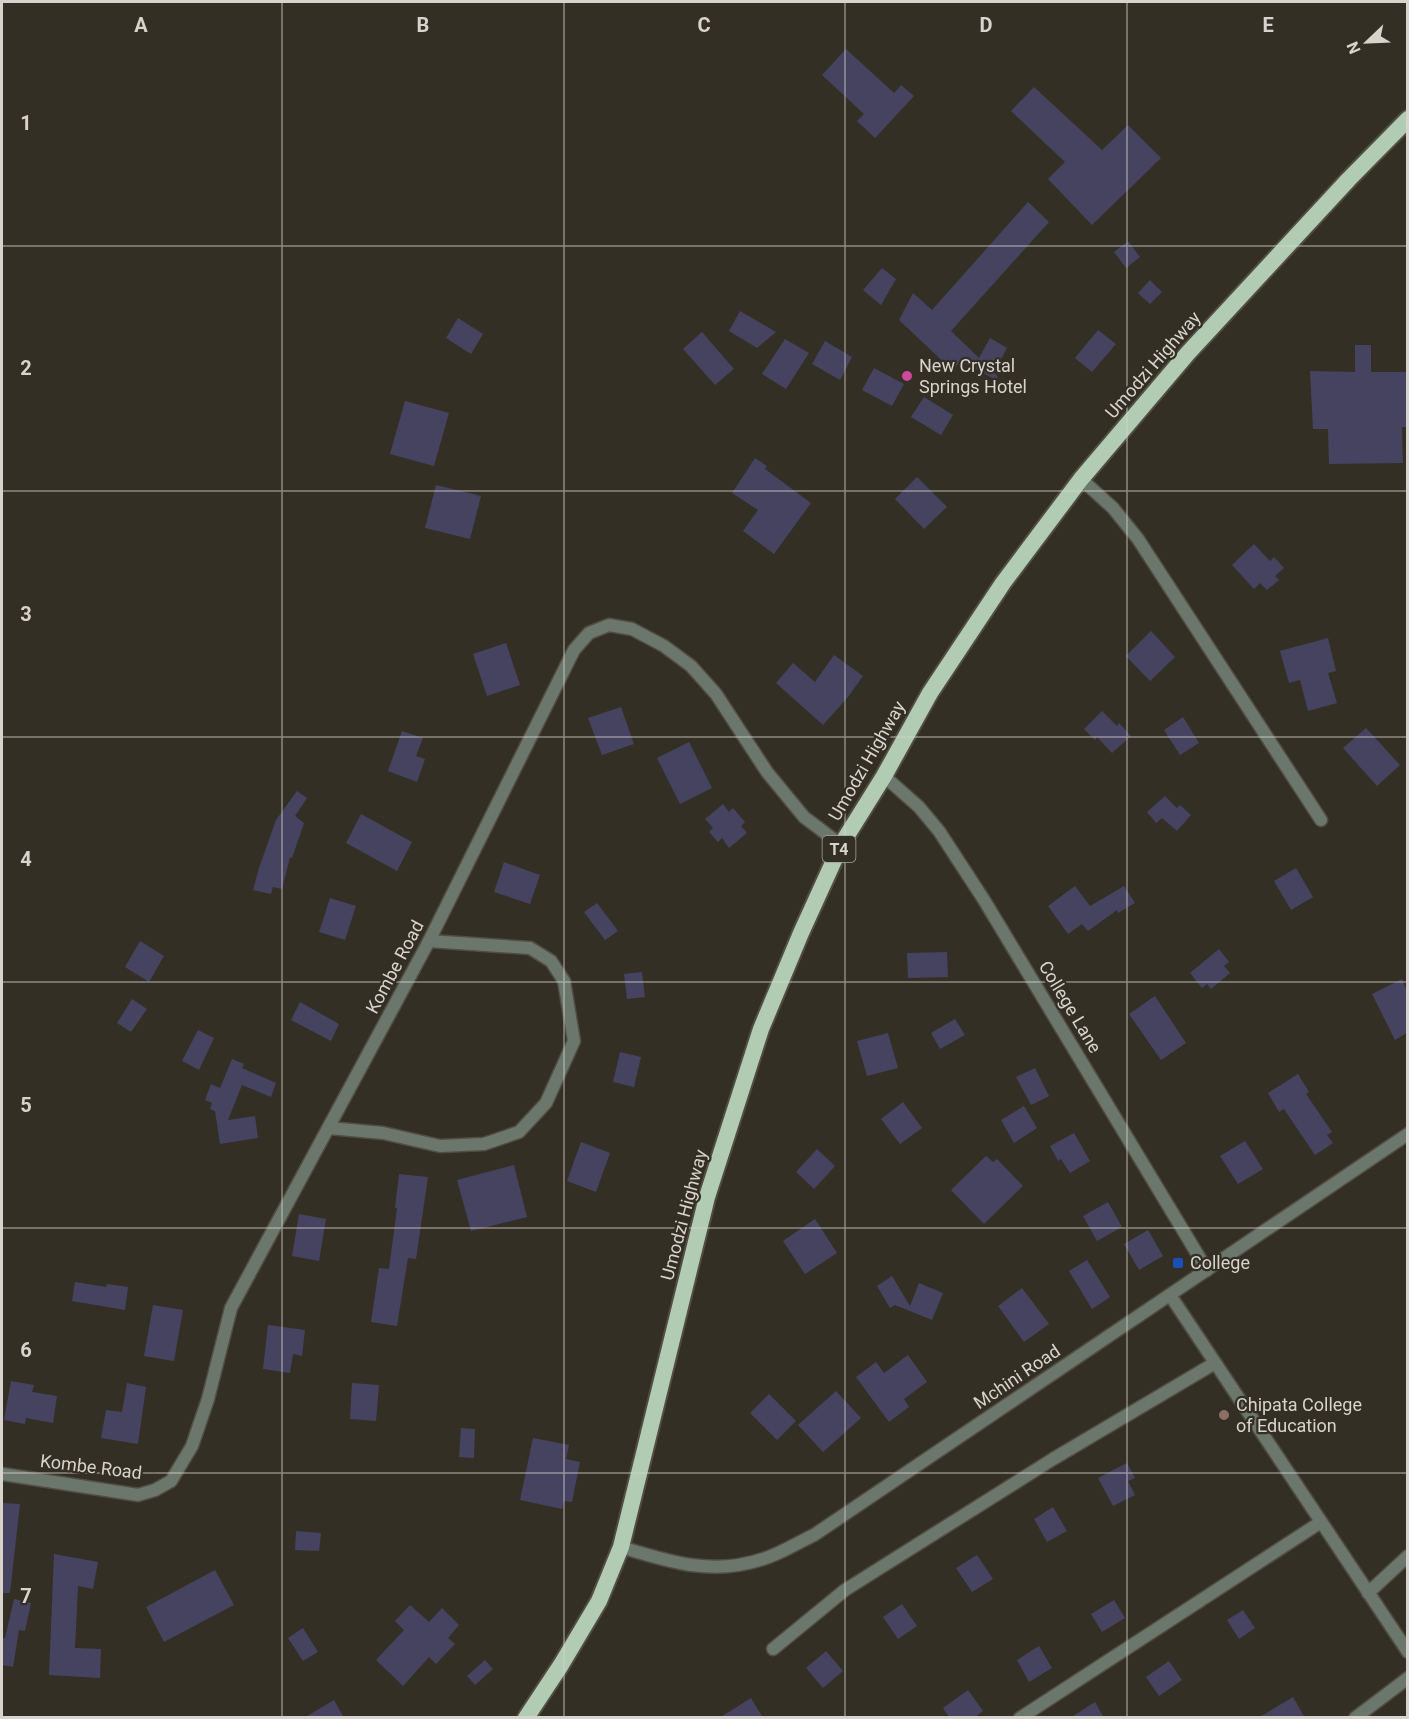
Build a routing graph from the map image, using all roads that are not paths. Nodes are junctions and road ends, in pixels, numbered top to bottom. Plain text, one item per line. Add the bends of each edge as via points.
1 (1407, 119) edge
2 (1081, 479) junction
3 (884, 776) junction
4 (1321, 820) dead end
5 (841, 845) junction
6 (429, 941) junction
7 (329, 1128) junction
8 (1407, 1134) edge
9 (1207, 1270) junction
10 (1170, 1295) junction
11 (1215, 1363) junction
12 (2, 1474) edge
13 (1322, 1522) junction
14 (621, 1547) junction
15 (1407, 1556) edge
16 (1368, 1593) junction
17 (773, 1649) dead end
18 (1407, 1652) edge
19 (1407, 1678) edge
20 (526, 1718) edge
21 (1020, 1718) edge
22 (1355, 1718) edge

1 - 2 highway, Umodzi Highway / T4 via 1188,353
2 - 3 highway, Umodzi Highway / T4 via 1003,583 930,693
2 - 4 street via 1113,508 1138,539
3 - 5 highway, Umodzi Highway / T4
3 - 9 street, College Lane via 919,807 946,841
5 - 6 street, Kombe Road via 804,817 767,772 716,694 691,666 632,629 609,625 589,633 574,650
5 - 14 highway, Umodzi Highway / T4 via 761,1029 707,1197
6 - 7 street, Kombe Road
6 - 7 street via 530,948 551,962 564,981 574,1041 546,1103 519,1132 484,1144 440,1146 383,1133
7 - 12 street, Kombe Road via 231,1308 192,1446 171,1481 138,1495
8 - 9 street, Mchini Road
9 - 10 street, Mchini Road
10 - 11 street
10 - 14 street, Mchini Road via 814,1535 765,1559 732,1568 705,1568
11 - 13 street
11 - 17 street via 846,1590
13 - 16 street
13 - 21 street
14 - 20 highway, Umodzi Highway / T4 via 599,1601
15 - 16 street
16 - 18 street
19 - 22 street

